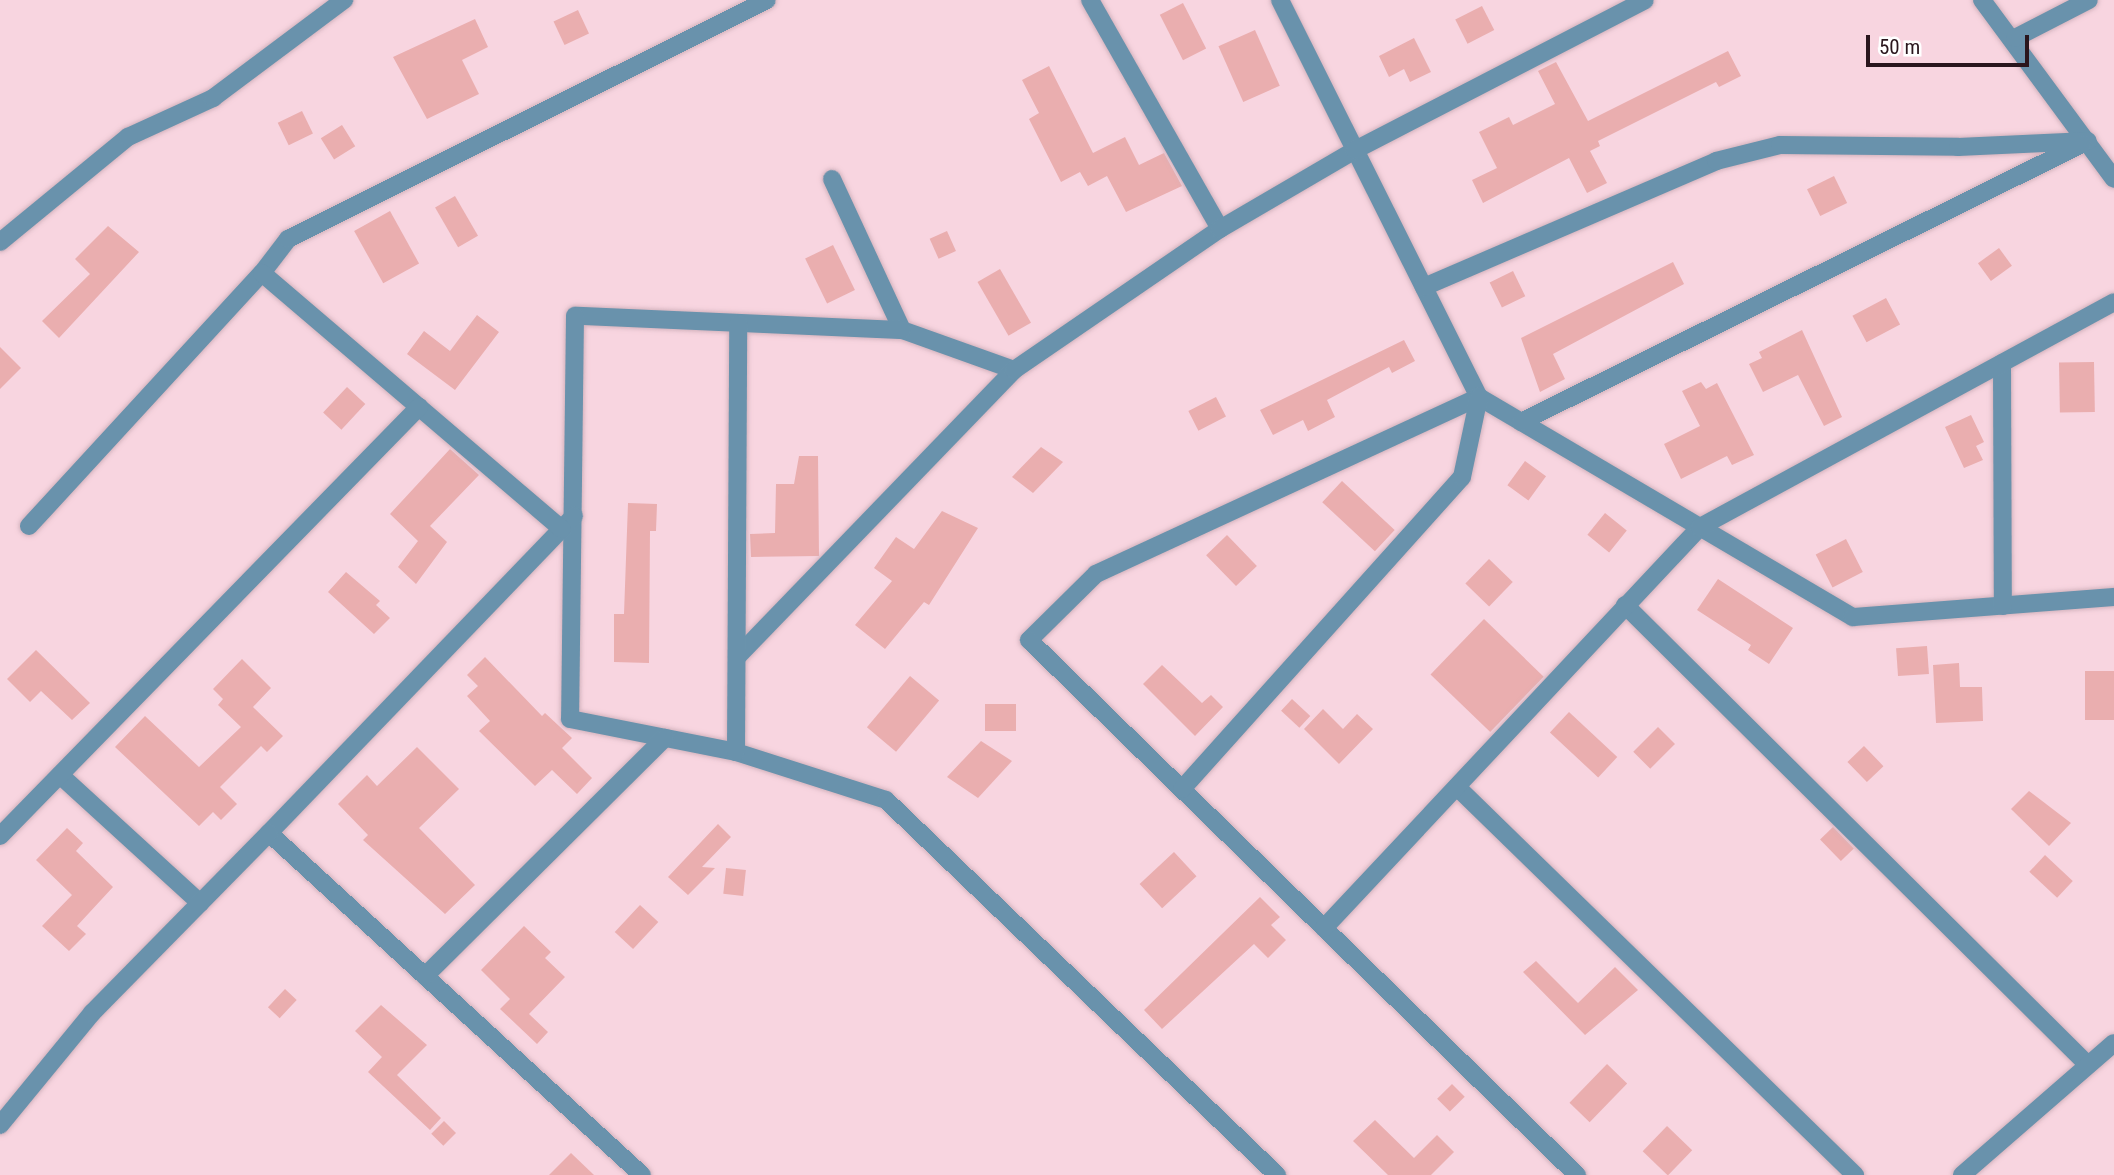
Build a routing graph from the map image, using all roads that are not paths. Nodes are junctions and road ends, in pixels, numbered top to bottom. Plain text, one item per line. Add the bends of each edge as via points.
1 (344, 0) edge
2 (766, 0) edge
3 (1090, 0) edge
4 (1280, 0) edge
5 (1645, 0) edge
6 (1982, 0) edge
7 (2089, 0) edge
8 (2015, 38) junction
9 (2088, 141) junction
10 (1355, 150) junction
11 (832, 179) dead end
12 (2114, 179) edge
13 (1220, 229) junction
14 (0, 242) edge
15 (262, 273) junction
16 (1424, 286) junction
17 (2114, 302) edge
18 (738, 324) junction
19 (902, 330) junction
20 (2002, 363) junction
21 (1014, 370) junction
22 (1479, 397) junction
23 (419, 407) junction
24 (1521, 422) junction
25 (568, 523) junction
26 (29, 526) dead end
27 (1700, 527) junction
28 (2114, 597) edge
29 (1625, 605) junction
30 (2003, 606) junction
31 (737, 657) junction
32 (665, 738) junction
33 (736, 752) junction
34 (60, 775) junction
35 (1457, 787) junction
36 (1182, 789) junction
37 (269, 833) junction
38 (0, 836) edge
39 (200, 903) junction
40 (1324, 928) junction
41 (425, 976) junction
42 (2114, 1043) edge
43 (2087, 1064) junction
44 (0, 1125) edge
45 (642, 1175) edge
46 (1277, 1175) edge
47 (1577, 1175) edge
48 (1854, 1175) edge
49 (1962, 1175) edge

1 - 14 street via 213,97 128,137
2 - 15 street via 288,239
3 - 13 street
4 - 10 street
5 - 10 street
6 - 8 street
7 - 8 street
8 - 9 street
9 - 12 street
9 - 16 street via 1958,147 1780,145 1716,161
9 - 24 street
10 - 13 street
10 - 16 street
11 - 19 street
13 - 21 street
15 - 23 street
15 - 26 street
16 - 22 street
17 - 20 street
18 - 19 street
18 - 25 street via 576,316
18 - 31 street
19 - 21 street
20 - 27 street
20 - 30 street
21 - 31 street
22 - 24 street
22 - 36 street via 1462,477
22 - 36 street via 1096,574 1029,640
23 - 25 street
23 - 34 street
24 - 27 street
25 - 32 street via 570,719
25 - 37 street
27 - 29 street
27 - 30 street via 1853,617
28 - 30 street
29 - 35 street
29 - 43 street
31 - 33 street
32 - 33 street
32 - 41 street
33 - 46 street via 886,800
34 - 38 street
34 - 39 street
35 - 40 street
35 - 48 street
36 - 40 street
37 - 39 street
37 - 41 street
39 - 44 street via 92,1013
40 - 47 street
41 - 45 street
42 - 43 street
43 - 49 street

